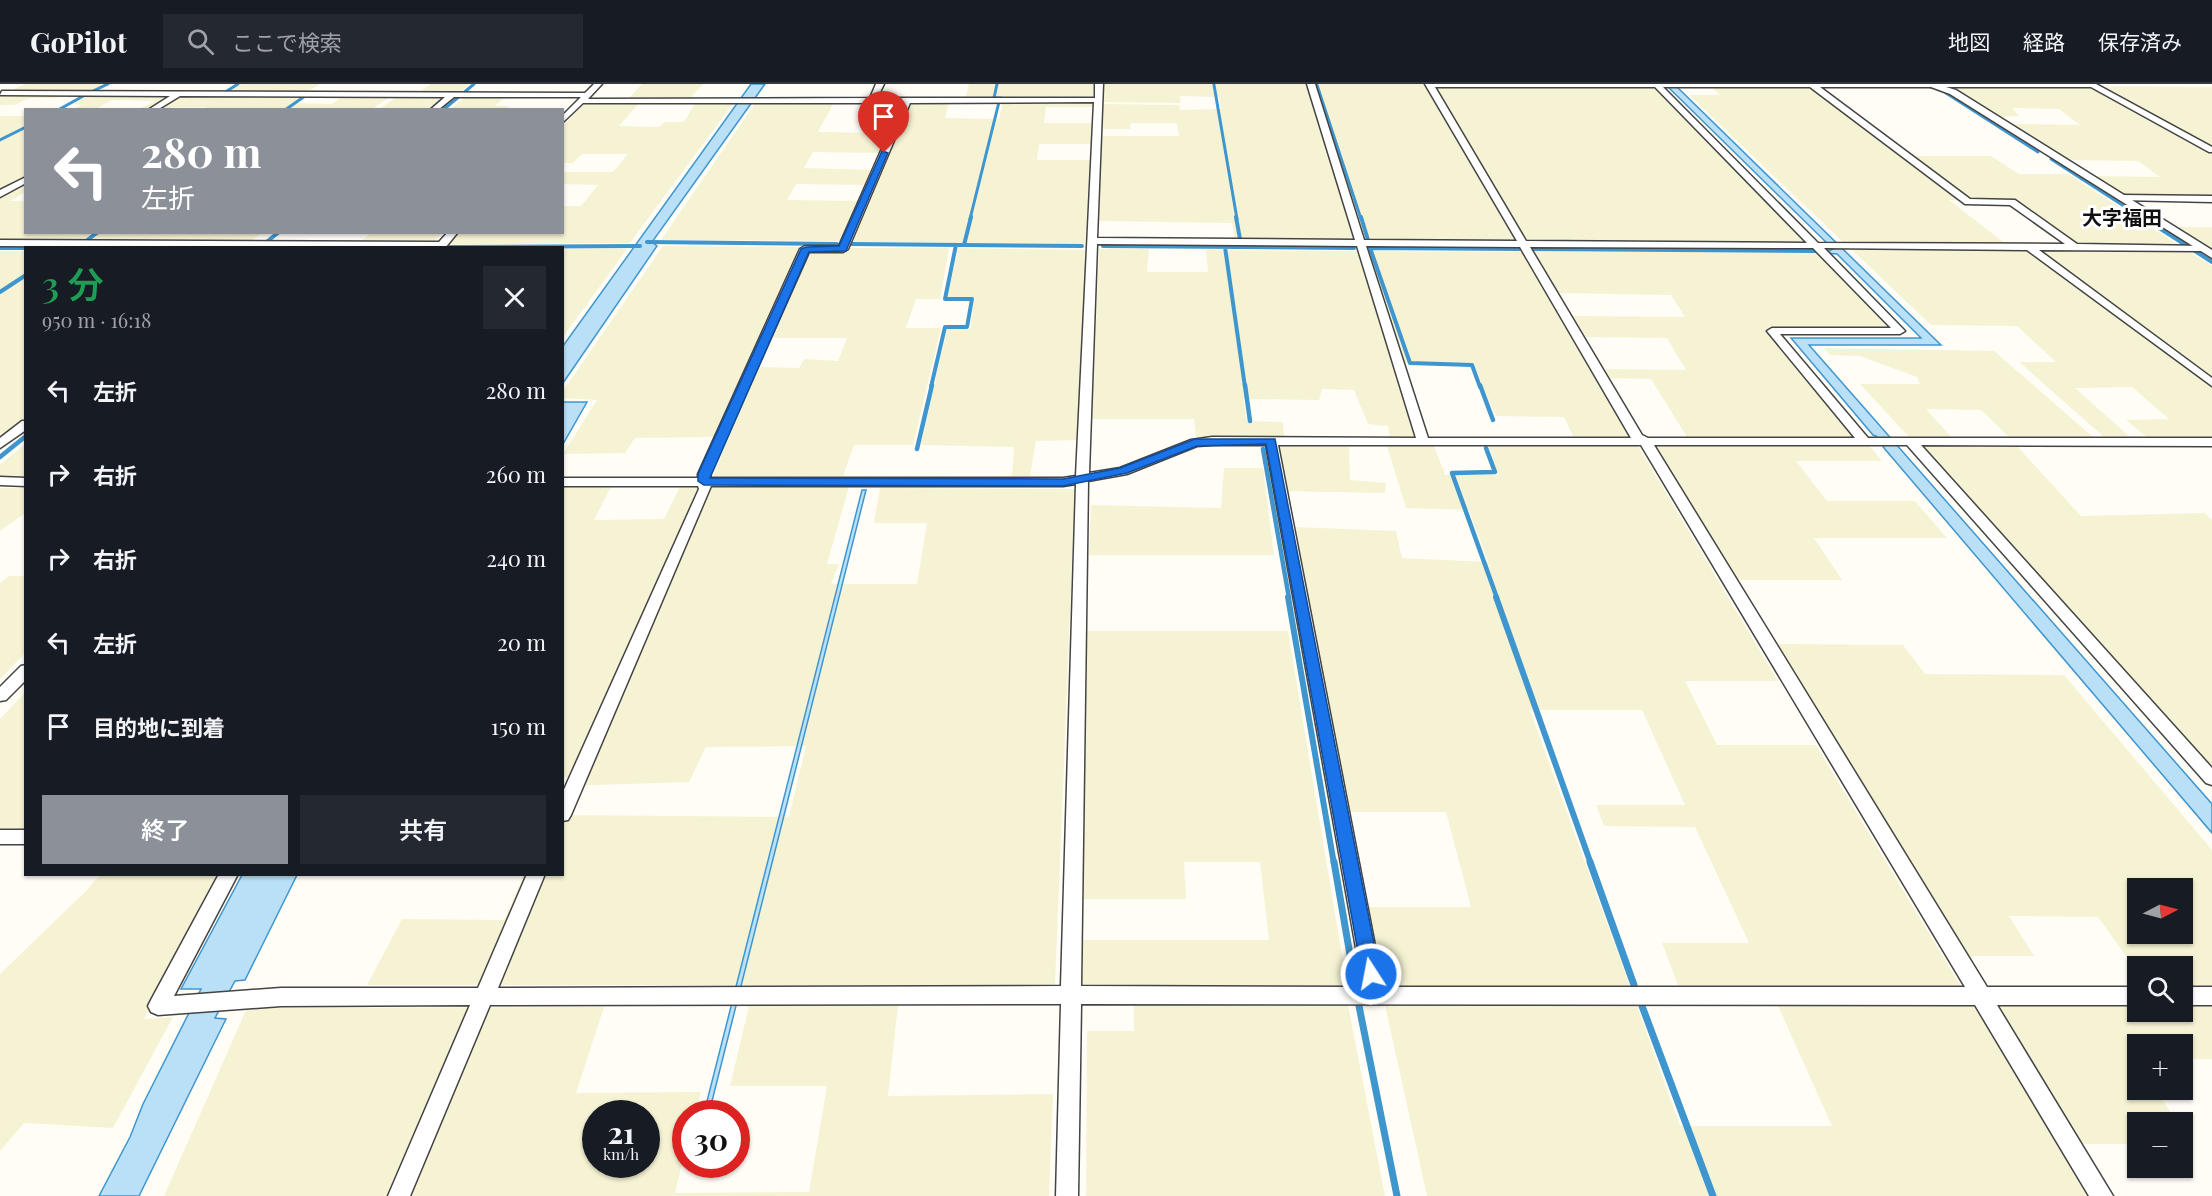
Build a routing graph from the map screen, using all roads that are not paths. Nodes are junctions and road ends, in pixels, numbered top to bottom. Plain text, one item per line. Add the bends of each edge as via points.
1 (20, 84) edge
2 (232, 84) edge
3 (361, 84) edge
4 (598, 84) edge
5 (880, 84) edge
6 (1099, 84) edge
7 (1311, 84) edge
8 (1551, 84) edge
9 (1695, 84) edge
10 (1430, 85) edge
11 (1657, 85) edge
12 (1661, 85) edge
13 (1678, 85) edge
14 (1812, 85) edge
15 (1929, 85) edge
16 (1, 93) edge
17 (180, 93) junction
18 (217, 93) junction
19 (347, 94) junction
20 (458, 95) junction
21 (584, 98) junction
22 (907, 100) junction
23 (1099, 100) junction
24 (872, 101) junction
25 (154, 108) edge
26 (436, 108) edge
27 (564, 119) edge
28 (2212, 150) edge
29 (24, 180) edge
30 (0, 194) edge
31 (2122, 198) junction
32 (2212, 199) edge
33 (266, 234) edge
34 (452, 234) edge
35 (1093, 241) junction
36 (0, 243) edge
37 (1361, 243) junction
38 (1524, 244) junction
39 (252, 246) edge
40 (440, 246) edge
41 (2029, 247) junction
42 (2075, 248) junction
43 (1821, 249) junction
44 (2198, 250) edge
45 (2212, 383) edge
46 (24, 426) edge
47 (1271, 441) junction
48 (1645, 441) junction
49 (1864, 441) junction
50 (1903, 441) junction
51 (1423, 442) junction
52 (2212, 442) edge
53 (0, 444) edge
54 (1082, 480) junction
55 (0, 481) edge
56 (704, 481) junction
57 (24, 482) edge
58 (564, 482) edge
59 (24, 672) edge
60 (0, 696) edge
61 (2212, 779) edge
62 (564, 810) edge
63 (0, 837) edge
64 (24, 837) edge
65 (228, 876) edge
66 (535, 876) edge
67 (1071, 995) junction
68 (1979, 995) junction
69 (1375, 996) junction
70 (2127, 996) edge
71 (2193, 996) edge
72 (2212, 996) edge
73 (483, 997) junction
74 (399, 1196) edge
75 (1067, 1196) edge
76 (2102, 1196) edge

1 - 16 street
2 - 18 street
3 - 19 street
4 - 21 street
5 - 24 street
6 - 23 street
7 - 37 street
8 - 10 street
8 - 11 street
9 - 13 street
9 - 14 street
10 - 38 street
11 - 12 street
11 - 43 street
12 - 13 street
14 - 15 street
14 - 42 street via 1968,201 2012,202
15 - 28 street via 2092,85
15 - 31 street via 1953,92
16 - 17 street
17 - 18 street
17 - 25 street
18 - 19 street
19 - 20 street
20 - 21 street
20 - 26 street
21 - 24 street
21 - 27 street
22 - 23 street
22 - 24 street
22 - 56 street via 843,249 806,249
23 - 35 street
29 - 30 street
31 - 32 street
31 - 44 street
33 - 39 street
34 - 40 street
35 - 37 street
35 - 54 street
36 - 39 street
37 - 38 street
37 - 51 street
38 - 43 street
38 - 48 street via 1637,436
39 - 40 street
41 - 42 street
41 - 43 street
41 - 45 street
42 - 44 street
43 - 49 street via 1900,331 1772,331
46 - 53 street
47 - 51 street
47 - 54 street via 1195,443 1123,471
47 - 69 street
48 - 49 street
48 - 51 street
48 - 68 street
49 - 50 street
50 - 52 street
50 - 61 street
54 - 56 street
54 - 67 street
55 - 57 street
56 - 58 street
56 - 62 street via 705,489
59 - 60 street
63 - 64 street
65 - 73 street via 158,1006 281,997
66 - 73 street
67 - 69 street
67 - 73 street
67 - 75 street
68 - 69 street
68 - 70 street
68 - 76 street
71 - 72 street
73 - 74 street

